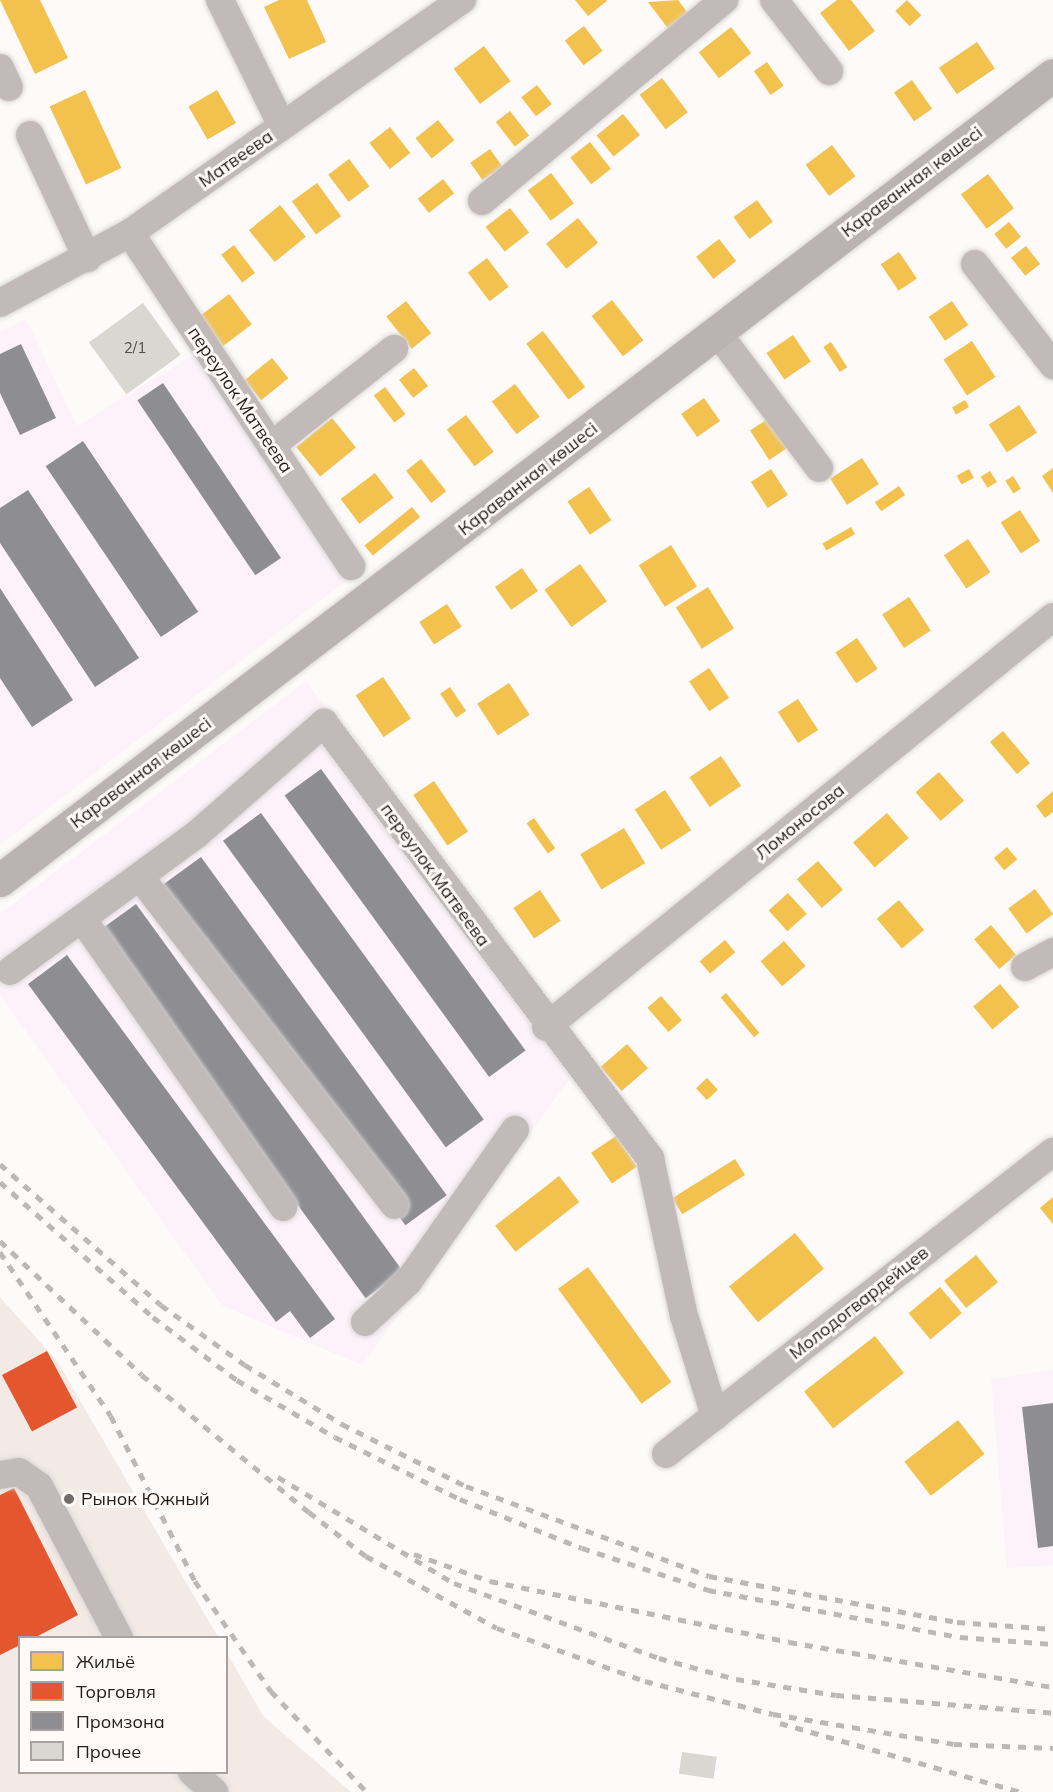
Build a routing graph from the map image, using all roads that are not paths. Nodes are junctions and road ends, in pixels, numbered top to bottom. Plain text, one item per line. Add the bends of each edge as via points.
1 (219, 0) edge
2 (462, 0) edge
3 (724, 0) edge
4 (774, 0) edge
5 (829, 71) dead end
6 (1053, 75) edge
7 (282, 126) junction
8 (30, 135) dead end
9 (482, 201) dead end
10 (130, 233) junction
11 (87, 258) junction
12 (975, 264) dead end
13 (0, 303) edge
14 (717, 332) junction
15 (394, 349) dead end
16 (1053, 365) edge
17 (271, 446) junction
18 (819, 468) dead end
19 (351, 566) dead end
20 (1053, 616) edge
21 (140, 877) junction
22 (0, 880) edge
23 (83, 920) junction
24 (1053, 952) edge
25 (1024, 967) dead end
26 (10, 971) dead end
27 (546, 1027) junction
28 (515, 1130) dead end
29 (1053, 1152) edge
30 (394, 1205) dead end
31 (283, 1207) dead end
32 (365, 1322) dead end
33 (715, 1416) junction
34 (666, 1454) dead end
35 (0, 1475) edge
36 (118, 1636) edge
37 (193, 1774) edge
38 (214, 1792) edge

1 - 7 street
2 - 7 street, Матвеева
3 - 9 street
4 - 5 street
6 - 14 main road, Караванная көшесі
7 - 10 street, Матвеева
8 - 11 street
10 - 11 street, Матвеева
10 - 17 street, переулок Матвеева
11 - 13 street, Матвеева
12 - 16 street
14 - 18 street
14 - 22 main road, Караванная көшесі
15 - 17 street
17 - 19 street, переулок Матвеева
20 - 27 street, Ломоносова
21 - 23 street
21 - 27 street, переулок Матвеева via 324,723
21 - 30 street
23 - 26 street
23 - 31 street
24 - 25 street
27 - 33 street, переулок Матвеева via 650,1158 684,1316
28 - 32 street via 408,1282
29 - 33 street, Молодогвардейцев
33 - 34 street, Молодогвардейцев
35 - 36 street via 20,1472 39,1486
37 - 38 street

